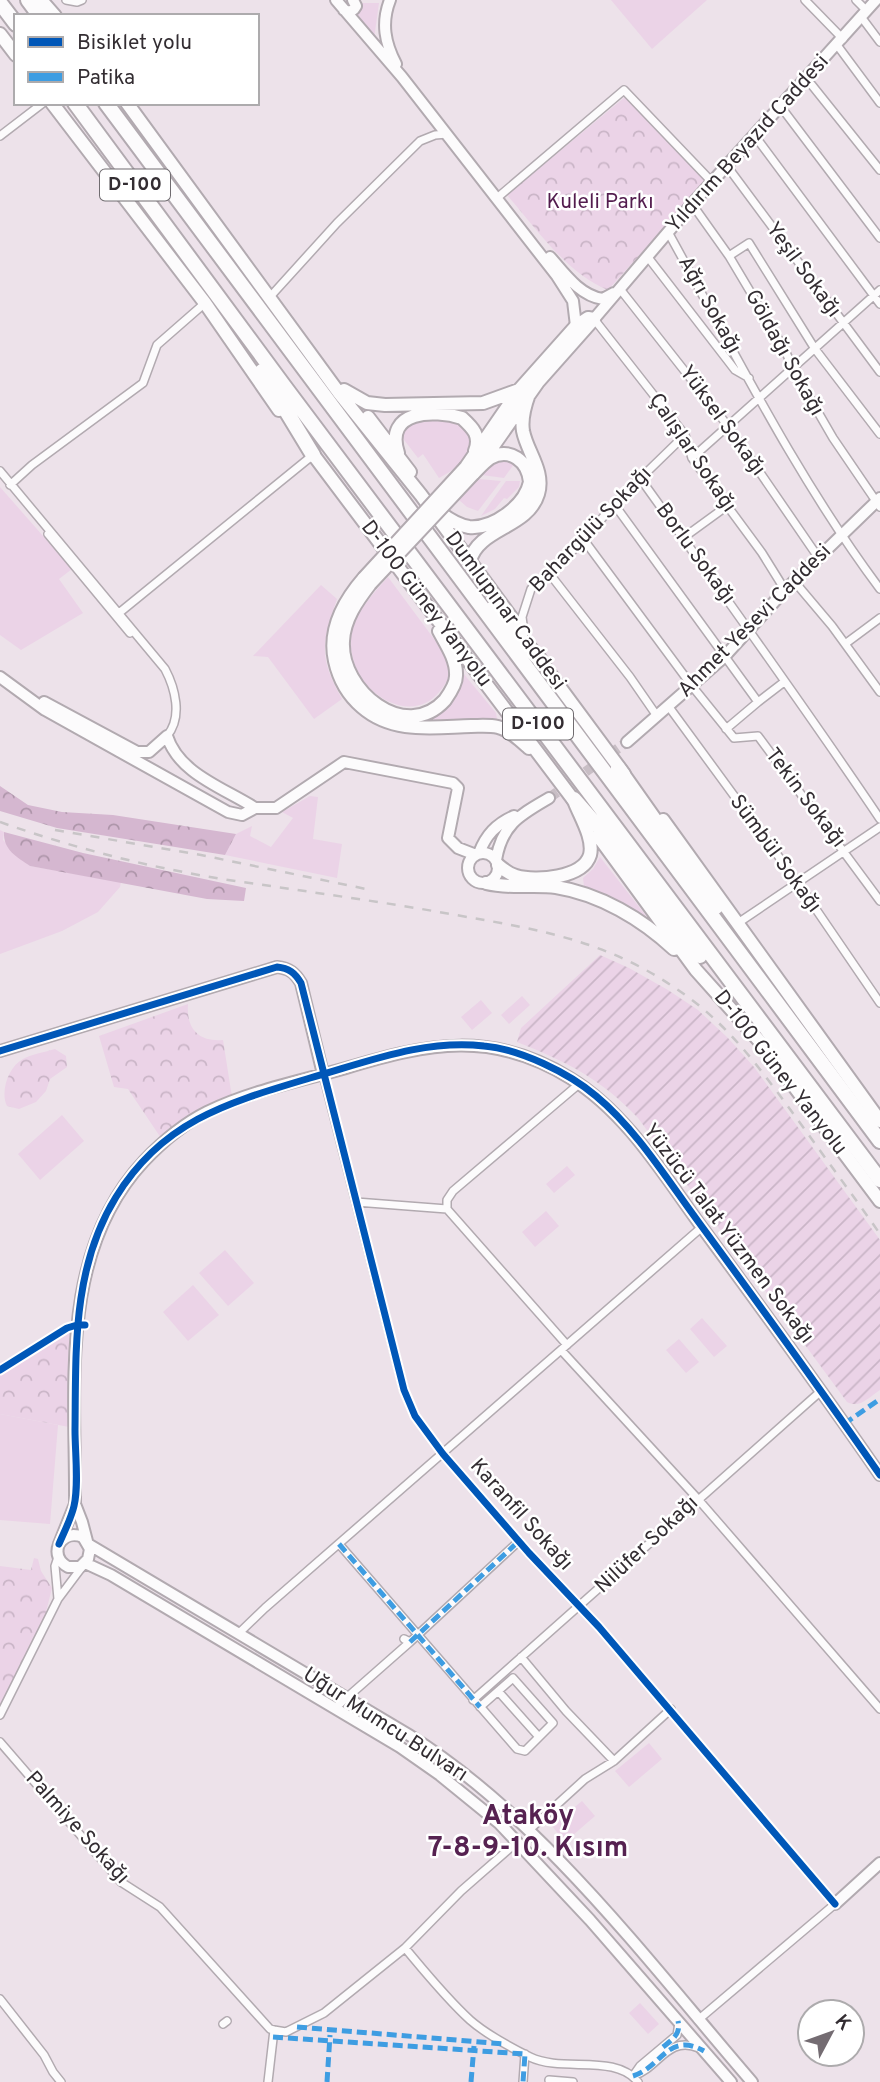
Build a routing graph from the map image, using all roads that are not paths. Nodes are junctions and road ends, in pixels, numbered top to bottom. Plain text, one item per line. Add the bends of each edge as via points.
1 (41, 0) edge
2 (66, 0) edge
3 (82, 0) edge
4 (336, 0) edge
5 (353, 0) edge
6 (390, 0) edge
7 (805, 0) edge
8 (856, 0) edge
9 (876, 0) edge
10 (0, 3) edge
11 (344, 10) junction
12 (53, 14) edge
13 (865, 14) junction
14 (14, 21) edge
15 (0, 34) edge
16 (840, 42) junction
17 (880, 42) edge
18 (14, 52) edge
19 (402, 77) junction
20 (807, 79) junction
21 (880, 103) edge
22 (31, 105) edge
23 (40, 105) edge
24 (54, 105) edge
25 (76, 105) edge
26 (107, 105) edge
27 (128, 105) edge
28 (781, 107) junction
29 (0, 130) edge
30 (447, 134) junction
31 (0, 136) edge
32 (754, 136) junction
33 (727, 166) junction
34 (880, 170) edge
35 (712, 182) junction
36 (498, 198) junction
37 (692, 204) junction
38 (668, 232) junction
39 (880, 238) edge
40 (647, 256) junction
41 (729, 256) junction
42 (195, 267) junction
43 (620, 289) junction
44 (877, 293) edge
45 (270, 298) junction
46 (205, 303) junction
47 (880, 304) edge
48 (594, 319) junction
49 (843, 324) junction
50 (576, 326) junction
51 (304, 342) junction
52 (815, 349) junction
53 (793, 369) junction
54 (880, 372) edge
55 (750, 378) junction
56 (344, 390) junction
57 (524, 392) junction
58 (760, 399) junction
59 (728, 426) junction
60 (880, 434) edge
61 (685, 435) junction
62 (313, 455) junction
63 (399, 457) junction
64 (692, 458) junction
65 (469, 470) junction
66 (0, 471) edge
67 (0, 478) edge
68 (640, 478) junction
69 (9, 485) junction
70 (421, 495) junction
71 (878, 503) edge
72 (614, 504) junction
73 (727, 506) junction
74 (412, 513) junction
75 (841, 536) junction
76 (683, 538) junction
77 (584, 540) junction
78 (818, 558) junction
79 (470, 561) junction
80 (549, 573) junction
81 (794, 581) junction
82 (880, 589) edge
83 (785, 590) junction
84 (422, 600) junction
85 (118, 614) junction
86 (880, 618) edge
87 (751, 630) junction
88 (524, 636) junction
89 (845, 644) junction
90 (724, 657) junction
91 (538, 659) junction
92 (0, 677) edge
93 (784, 682) junction
94 (691, 686) junction
95 (880, 692) edge
96 (25, 694) junction
97 (758, 702) junction
98 (669, 707) junction
99 (657, 716) junction
100 (394, 719) junction
101 (726, 729) junction
102 (167, 736) junction
103 (627, 742) tunnel mouth
104 (149, 752) junction
105 (146, 767) junction
106 (550, 767) junction
107 (618, 768) junction
108 (549, 798) tunnel mouth
109 (574, 799) junction
110 (255, 808) junction
111 (526, 812) junction
112 (880, 819) edge
113 (880, 827) edge
114 (845, 851) junction
115 (478, 854) junction
116 (497, 863) junction
117 (486, 883) junction
118 (798, 883) junction
119 (880, 901) edge
120 (738, 923) junction
121 (696, 970) junction
122 (880, 1003) edge
123 (781, 1008) junction
124 (752, 1010) junction
125 (0, 1051) edge
126 (323, 1074) junction
127 (579, 1084) junction
128 (880, 1121) edge
129 (880, 1141) edge
130 (880, 1180) edge
131 (880, 1201) edge
132 (356, 1202) junction
133 (447, 1209) junction
134 (702, 1227) junction
135 (564, 1348) junction
136 (821, 1391) junction
137 (443, 1454) junction
138 (880, 1475) edge
139 (697, 1498) junction
140 (75, 1504) junction
141 (519, 1541) junction
142 (88, 1542) junction
143 (59, 1544) junction
144 (339, 1544) junction
145 (58, 1556) junction
146 (84, 1564) junction
147 (58, 1599) junction
148 (580, 1607) junction
149 (238, 1634) junction
150 (410, 1639) junction
151 (522, 1657) junction
152 (498, 1691) junction
153 (346, 1698) junction
154 (473, 1700) junction
155 (480, 1707) junction
156 (335, 1708) junction
157 (671, 1709) junction
158 (880, 1709) edge
159 (0, 1715) edge
160 (539, 1737) junction
161 (0, 1742) edge
162 (614, 1761) junction
163 (528, 1831) junction
164 (517, 1842) junction
165 (880, 1863) edge
166 (835, 1904) junction
167 (405, 1948) junction
168 (2, 2005) edge
169 (698, 2020) junction
170 (678, 2021) junction
171 (274, 2030) junction
172 (686, 2030) junction
173 (704, 2051) junction
174 (525, 2054) junction
175 (636, 2079) edge
176 (549, 2080) dead end
177 (61, 2082) edge
178 (268, 2082) edge
179 (523, 2082) edge
180 (573, 2082) edge
181 (731, 2082) edge
182 (752, 2082) edge

1 - 12 main road
2 - 3 street
4 - 11 street
5 - 11 street via 354,9
6 - 19 street via 384,21 387,45
7 - 16 street
8 - 13 street
9 - 13 street, Yıldırım Beyazıd Caddesi
10 - 14 highway
11 - 19 street
13 - 16 street, Yıldırım Beyazıd Caddesi
13 - 17 street
15 - 18 main road
16 - 20 street, Yıldırım Beyazıd Caddesi
16 - 21 street
19 - 30 street
20 - 28 street, Yıldırım Beyazıd Caddesi
20 - 34 street
22 - 29 street
23 - 31 street
24 - 46 main road, D-100 Güney Yanyolu
25 - 42 highway, D-100
26 - 74 highway, D-100
27 - 45 main road, Dumlupınar Caddesi
28 - 32 street, Yıldırım Beyazıd Caddesi
28 - 39 street
30 - 36 street
30 - 45 street via 420,141
32 - 33 street, Yıldırım Beyazıd Caddesi
32 - 44 street
33 - 35 street, Yıldırım Beyazıd Caddesi
33 - 49 street, Yeşil Sokağı
35 - 36 street via 624,90
35 - 37 street, Yıldırım Beyazıd Caddesi
36 - 43 street via 589,295 603,299
36 - 50 street via 568,291 576,308
37 - 38 street, Yıldırım Beyazıd Caddesi
37 - 41 street, Göldağı Sokağı
38 - 40 street, Yıldırım Beyazıd Caddesi
38 - 55 street, Ağrı Sokağı
40 - 43 street, Yıldırım Beyazıd Caddesi
40 - 55 street via 735,370
41 - 52 street via 749,243
41 - 53 street, Göldağı Sokağı
42 - 62 highway
42 - 124 highway, D-100
43 - 48 street, Yıldırım Beyazıd Caddesi
43 - 59 street, Yüksel Sokağı
44 - 47 street
44 - 49 street
45 - 51 main road, Dumlupınar Caddesi
46 - 62 main road, D-100 Güney Yanyolu
46 - 69 street via 157,345 143,383
48 - 50 main road
48 - 57 main road
48 - 61 street, Çalışlar Sokağı
49 - 52 street
49 - 54 street, Yeşil Sokağı
50 - 57 main road
51 - 56 main road
51 - 70 main road, Dumlupınar Caddesi
52 - 53 street
52 - 60 street
53 - 58 street
53 - 71 street, Göldağı Sokağı via 832,438
55 - 58 street, Ağrı Sokağı
56 - 57 main road via 363,401 385,405 483,403
56 - 63 main road
57 - 65 main road
57 - 79 main road via 522,429 538,473 538,494 528,511 482,542
58 - 59 street
58 - 75 street, Ağrı Sokağı
59 - 64 street
59 - 78 street, Yüksel Sokağı
61 - 64 street, Çalışlar Sokağı
61 - 68 street, Bahargülü Sokağı
62 - 84 main road, D-100 Güney Yanyolu
62 - 85 street
63 - 65 main road via 395,440 402,422 415,415 450,415 462,418 477,435
63 - 70 main road
64 - 73 street, Çalışlar Sokağı
65 - 70 main road via 488,459 512,455 525,465 528,488 507,513 472,527 452,521
65 - 100 main road, bridge via 348,600 338,620 334,657 340,678 357,703 377,717
66 - 69 street
67 - 69 street
68 - 72 street, Bahargülü Sokağı
68 - 76 street, Borlu Sokağı
69 - 85 street
70 - 79 main road, Dumlupınar Caddesi
71 - 75 street, Ahmet Yesevi Caddesi
72 - 77 street, Bahargülü Sokağı
72 - 90 street
73 - 76 street
73 - 83 street, Çalışlar Sokağı
74 - 91 highway
74 - 123 highway, D-100
75 - 78 street, Ahmet Yesevi Caddesi
75 - 82 street, Ağrı Sokağı
76 - 87 street, Borlu Sokağı
77 - 80 street, Bahargülü Sokağı
77 - 94 street
78 - 81 street, Ahmet Yesevi Caddesi
79 - 88 main road, Dumlupınar Caddesi
80 - 88 street, Bahargülü Sokağı via 527,595
80 - 99 street
81 - 83 street, Ahmet Yesevi Caddesi
81 - 89 street
83 - 87 street, Ahmet Yesevi Caddesi
84 - 100 main road via 454,661 455,680 434,709
84 - 106 main road, D-100 Güney Yanyolu
85 - 102 street via 167,682 172,706
86 - 89 street
87 - 90 street, Ahmet Yesevi Caddesi
87 - 93 street, Borlu Sokağı
88 - 91 main road, Dumlupınar Caddesi
89 - 95 street
90 - 94 street, Ahmet Yesevi Caddesi
90 - 97 street
91 - 107 main road, Dumlupınar Caddesi
92 - 96 street
93 - 97 street
93 - 112 street, Borlu Sokağı
94 - 98 street, Ahmet Yesevi Caddesi
94 - 101 street
96 - 104 street via 137,752
96 - 105 street
97 - 101 street
98 - 99 street, Ahmet Yesevi Caddesi
98 - 118 street, Sümbül Sokağı
99 - 103 street, Ahmet Yesevi Caddesi
100 - 106 main road via 499,727 515,735
101 - 114 street, Tekin Sokağı via 734,738 758,736
102 - 104 street
102 - 110 street via 189,768
104 - 105 street
105 - 110 street via 228,812 242,815
106 - 109 main road, D-100 Güney Yanyolu
107 - 120 main road, Dumlupınar Caddesi
107 - 123 highway via 728,923
108 - 111 street
109 - 116 main road via 590,841 589,857 580,868 570,875 520,878
109 - 121 main road, D-100 Güney Yanyolu
109 - 124 highway via 715,973
110 - 115 street via 276,808 344,762 453,783 458,788 448,838 458,848
111 - 115 street via 495,828
111 - 116 street via 502,836
113 - 114 street
114 - 118 street
114 - 119 street, Tekin Sokağı
115 - 116 street via 489,854
115 - 117 street via 468,865 469,874
116 - 117 street via 494,878
117 - 121 main road via 554,887 611,905 652,930
118 - 120 street
118 - 122 street, Sümbül Sokağı
120 - 128 main road, Dumlupınar Caddesi
121 - 131 main road, D-100 Güney Yanyolu via 764,1046
123 - 129 highway, D-100
124 - 130 highway, D-100
125 - 126 street via 277,967 297,976 301,983
126 - 127 street, Yüzücü Talat Yüzmen Sokağı via 420,1048 454,1044 520,1054
126 - 132 street, Karanfil Sokağı
126 - 140 street, Yüzücü Talat Yüzmen Sokağı via 205,1113 157,1148 116,1196 100,1228 81,1291 76,1329
127 - 133 street via 453,1191
127 - 134 street, Yüzücü Talat Yüzmen Sokağı via 620,1120
132 - 133 street
132 - 137 street, Karanfil Sokağı via 404,1390 415,1416
133 - 135 street
134 - 135 street
134 - 136 street, Yüzücü Talat Yüzmen Sokağı
135 - 137 street
135 - 139 street
136 - 138 street, Yüzücü Talat Yüzmen Sokağı
136 - 139 street, Nilüfer Sokağı
137 - 141 street, Karanfil Sokağı
137 - 144 street
139 - 148 street, Nilüfer Sokağı
139 - 158 street
140 - 142 street
140 - 143 street
141 - 148 street, Karanfil Sokağı
141 - 150 street
142 - 143 street via 72,1535
142 - 146 street via 90,1554
142 - 149 street, Uğur Mumcu Bulvarı
143 - 145 street
144 - 149 street
144 - 150 street
145 - 146 street via 68,1567
145 - 147 street
146 - 147 street
146 - 156 street, Uğur Mumcu Bulvarı via 111,1574
147 - 159 street
148 - 151 street, Nilüfer Sokağı
148 - 157 street, Karanfil Sokağı
149 - 153 street, Uğur Mumcu Bulvarı
150 - 153 street
150 - 154 street
151 - 154 street, Nilüfer Sokağı
151 - 162 street
152 - 155 street
152 - 160 street
152 - 160 street via 513,1678 553,1723
153 - 156 street
153 - 163 street, Uğur Mumcu Bulvarı via 445,1758
154 - 155 street
155 - 160 street via 517,1749 525,1751
156 - 164 street, Uğur Mumcu Bulvarı via 440,1775
157 - 162 street
157 - 166 street, Karanfil Sokağı
161 - 171 street, Palmiye Sokağı via 121,1882 160,1907
162 - 163 street via 585,1779
163 - 164 street
163 - 169 street, Uğur Mumcu Bulvarı
164 - 167 street
164 - 170 street, Uğur Mumcu Bulvarı
165 - 166 street
166 - 169 street
167 - 171 street via 324,2014 286,2032
167 - 174 street via 472,2022
168 - 177 street
169 - 172 street
169 - 182 street, Uğur Mumcu Bulvarı
170 - 172 street, Uğur Mumcu Bulvarı
170 - 175 street via 677,2035 640,2066
171 - 178 street
172 - 173 street, Uğur Mumcu Bulvarı
173 - 175 street via 676,2046
173 - 181 street, Uğur Mumcu Bulvarı
174 - 175 street via 550,2064 618,2068
174 - 179 street
176 - 180 street

